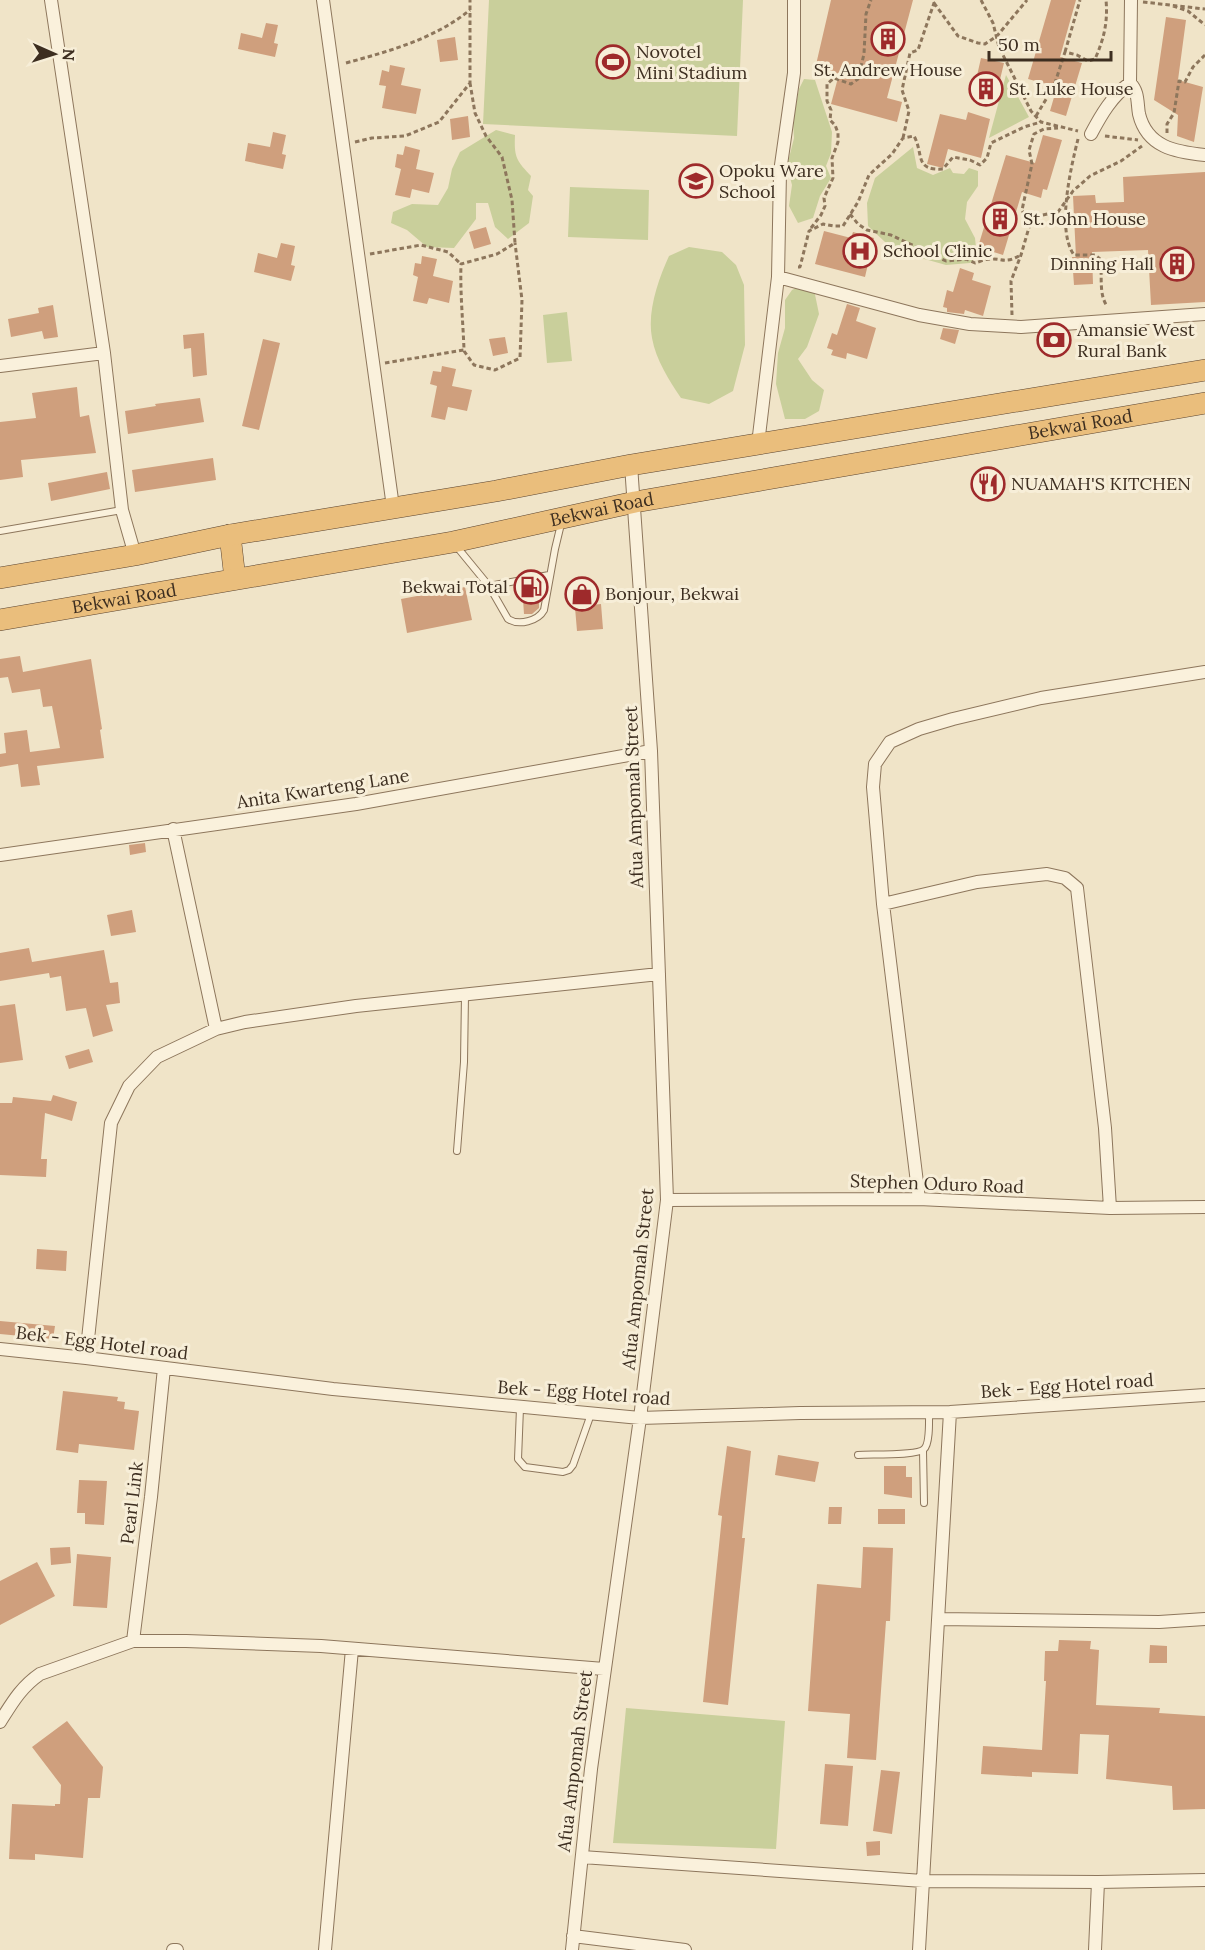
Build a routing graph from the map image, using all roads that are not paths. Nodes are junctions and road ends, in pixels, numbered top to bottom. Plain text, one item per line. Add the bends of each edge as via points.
1 (51, 0) edge
2 (323, 0) edge
3 (794, 0) edge
4 (1131, 0) edge
5 (1130, 83) junction
6 (1091, 134) road end
7 (1205, 155) edge
8 (778, 277) junction
9 (1205, 314) edge
10 (104, 353) junction
11 (0, 366) edge
12 (1205, 371) edge
13 (1205, 402) edge
14 (758, 444) junction
15 (631, 465) junction
16 (635, 502) junction
17 (393, 507) junction
18 (122, 510) junction
19 (563, 518) junction
20 (0, 531) edge
21 (230, 535) junction
22 (453, 542) junction
23 (135, 555) junction
24 (549, 575) junction
25 (0, 578) edge
26 (235, 579) junction
27 (489, 585) junction
28 (0, 620) edge
29 (1205, 672) edge
30 (651, 752) junction
31 (173, 829) junction
32 (0, 855) edge
33 (883, 904) junction
34 (658, 974) junction
35 (465, 995) junction
36 (216, 1029) junction
37 (458, 1151) dead end
38 (919, 1199) junction
39 (667, 1200) junction
40 (1205, 1207) edge
41 (1110, 1208) junction
42 (0, 1349) edge
43 (86, 1358) junction
44 (164, 1368) junction
45 (1205, 1395) edge
46 (520, 1408) junction
47 (929, 1412) junction
48 (950, 1412) junction
49 (591, 1414) junction
50 (640, 1418) junction
51 (923, 1451) junction
52 (858, 1455) dead end
53 (924, 1503) dead end
54 (938, 1618) junction
55 (1205, 1619) edge
56 (133, 1641) junction
57 (352, 1648) junction
58 (604, 1669) junction
59 (0, 1722) edge
60 (582, 1857) junction
61 (1205, 1880) edge
62 (923, 1881) junction
63 (1098, 1882) junction
64 (573, 1936) junction
65 (325, 1950) edge
66 (572, 1950) edge
67 (685, 1950) edge
68 (919, 1950) edge
69 (1095, 1950) edge

1 - 10 street
2 - 17 street
3 - 8 street via 794,73 780,172
4 - 5 street
5 - 6 street via 1102,113
5 - 7 street via 1136,89 1139,115 1155,142
8 - 9 street via 919,315 970,324 1012,326
8 - 14 street
10 - 11 street
10 - 18 street
12 - 14 highway, Bekwai Road
13 - 16 highway, Bekwai Road
14 - 15 highway, Bekwai Road
15 - 16 street, Afua Ampomah Street
15 - 17 highway, Bekwai Road
16 - 19 highway, Bekwai Road
16 - 30 street, Afua Ampomah Street
17 - 21 highway, Bekwai Road
18 - 20 lane
18 - 23 street
19 - 22 highway, Bekwai Road
19 - 24 lane
21 - 23 highway, Bekwai Road
21 - 26 highway
22 - 26 highway, Bekwai Road
22 - 27 lane
23 - 25 highway, Bekwai Road
24 - 27 lane
24 - 27 lane via 542,614 520,622 508,619
26 - 28 highway, Bekwai Road
29 - 33 street via 1041,698 919,729 890,742 875,764 873,788
30 - 31 street, Anita Kwarteng Lane via 356,804
30 - 34 street, Afua Ampomah Street
31 - 32 street, Anita Kwarteng Lane
31 - 36 street
33 - 38 street
33 - 41 street via 977,882 1047,874 1065,878 1077,888 1105,1128
34 - 35 street
34 - 39 street, Afua Ampomah Street
35 - 36 street via 356,1006
35 - 37 lane
36 - 43 street via 157,1057 129,1086 111,1123
38 - 39 street, Stephen Oduro Road
38 - 41 street, Stephen Oduro Road
39 - 50 street, Afua Ampomah Street
40 - 41 street, Stephen Oduro Road
42 - 43 street, Bek - Egg Hotel road
43 - 44 street, Bek - Egg Hotel road
44 - 46 street, Bek - Egg Hotel road
44 - 56 street, Pearl Link
45 - 48 street, Bek - Egg Hotel road
46 - 49 street, Bek - Egg Hotel road
46 - 49 lane via 520,1463 563,1472 573,1465
47 - 48 street, Bek - Egg Hotel road
47 - 50 street, Bek - Egg Hotel road
47 - 51 lane via 928,1441
48 - 54 street
49 - 50 street, Bek - Egg Hotel road
50 - 58 street, Afua Ampomah Street
51 - 52 lane
51 - 53 lane
54 - 55 street via 1159,1622
54 - 62 street
56 - 57 street
56 - 59 street via 40,1674 18,1693
57 - 58 street
57 - 65 street
58 - 60 street, Afua Ampomah Street
60 - 62 street
60 - 64 street, Afua Ampomah Street
61 - 63 street
62 - 63 street
62 - 68 street
63 - 69 street
64 - 66 street, Afua Ampomah Street
64 - 67 street

